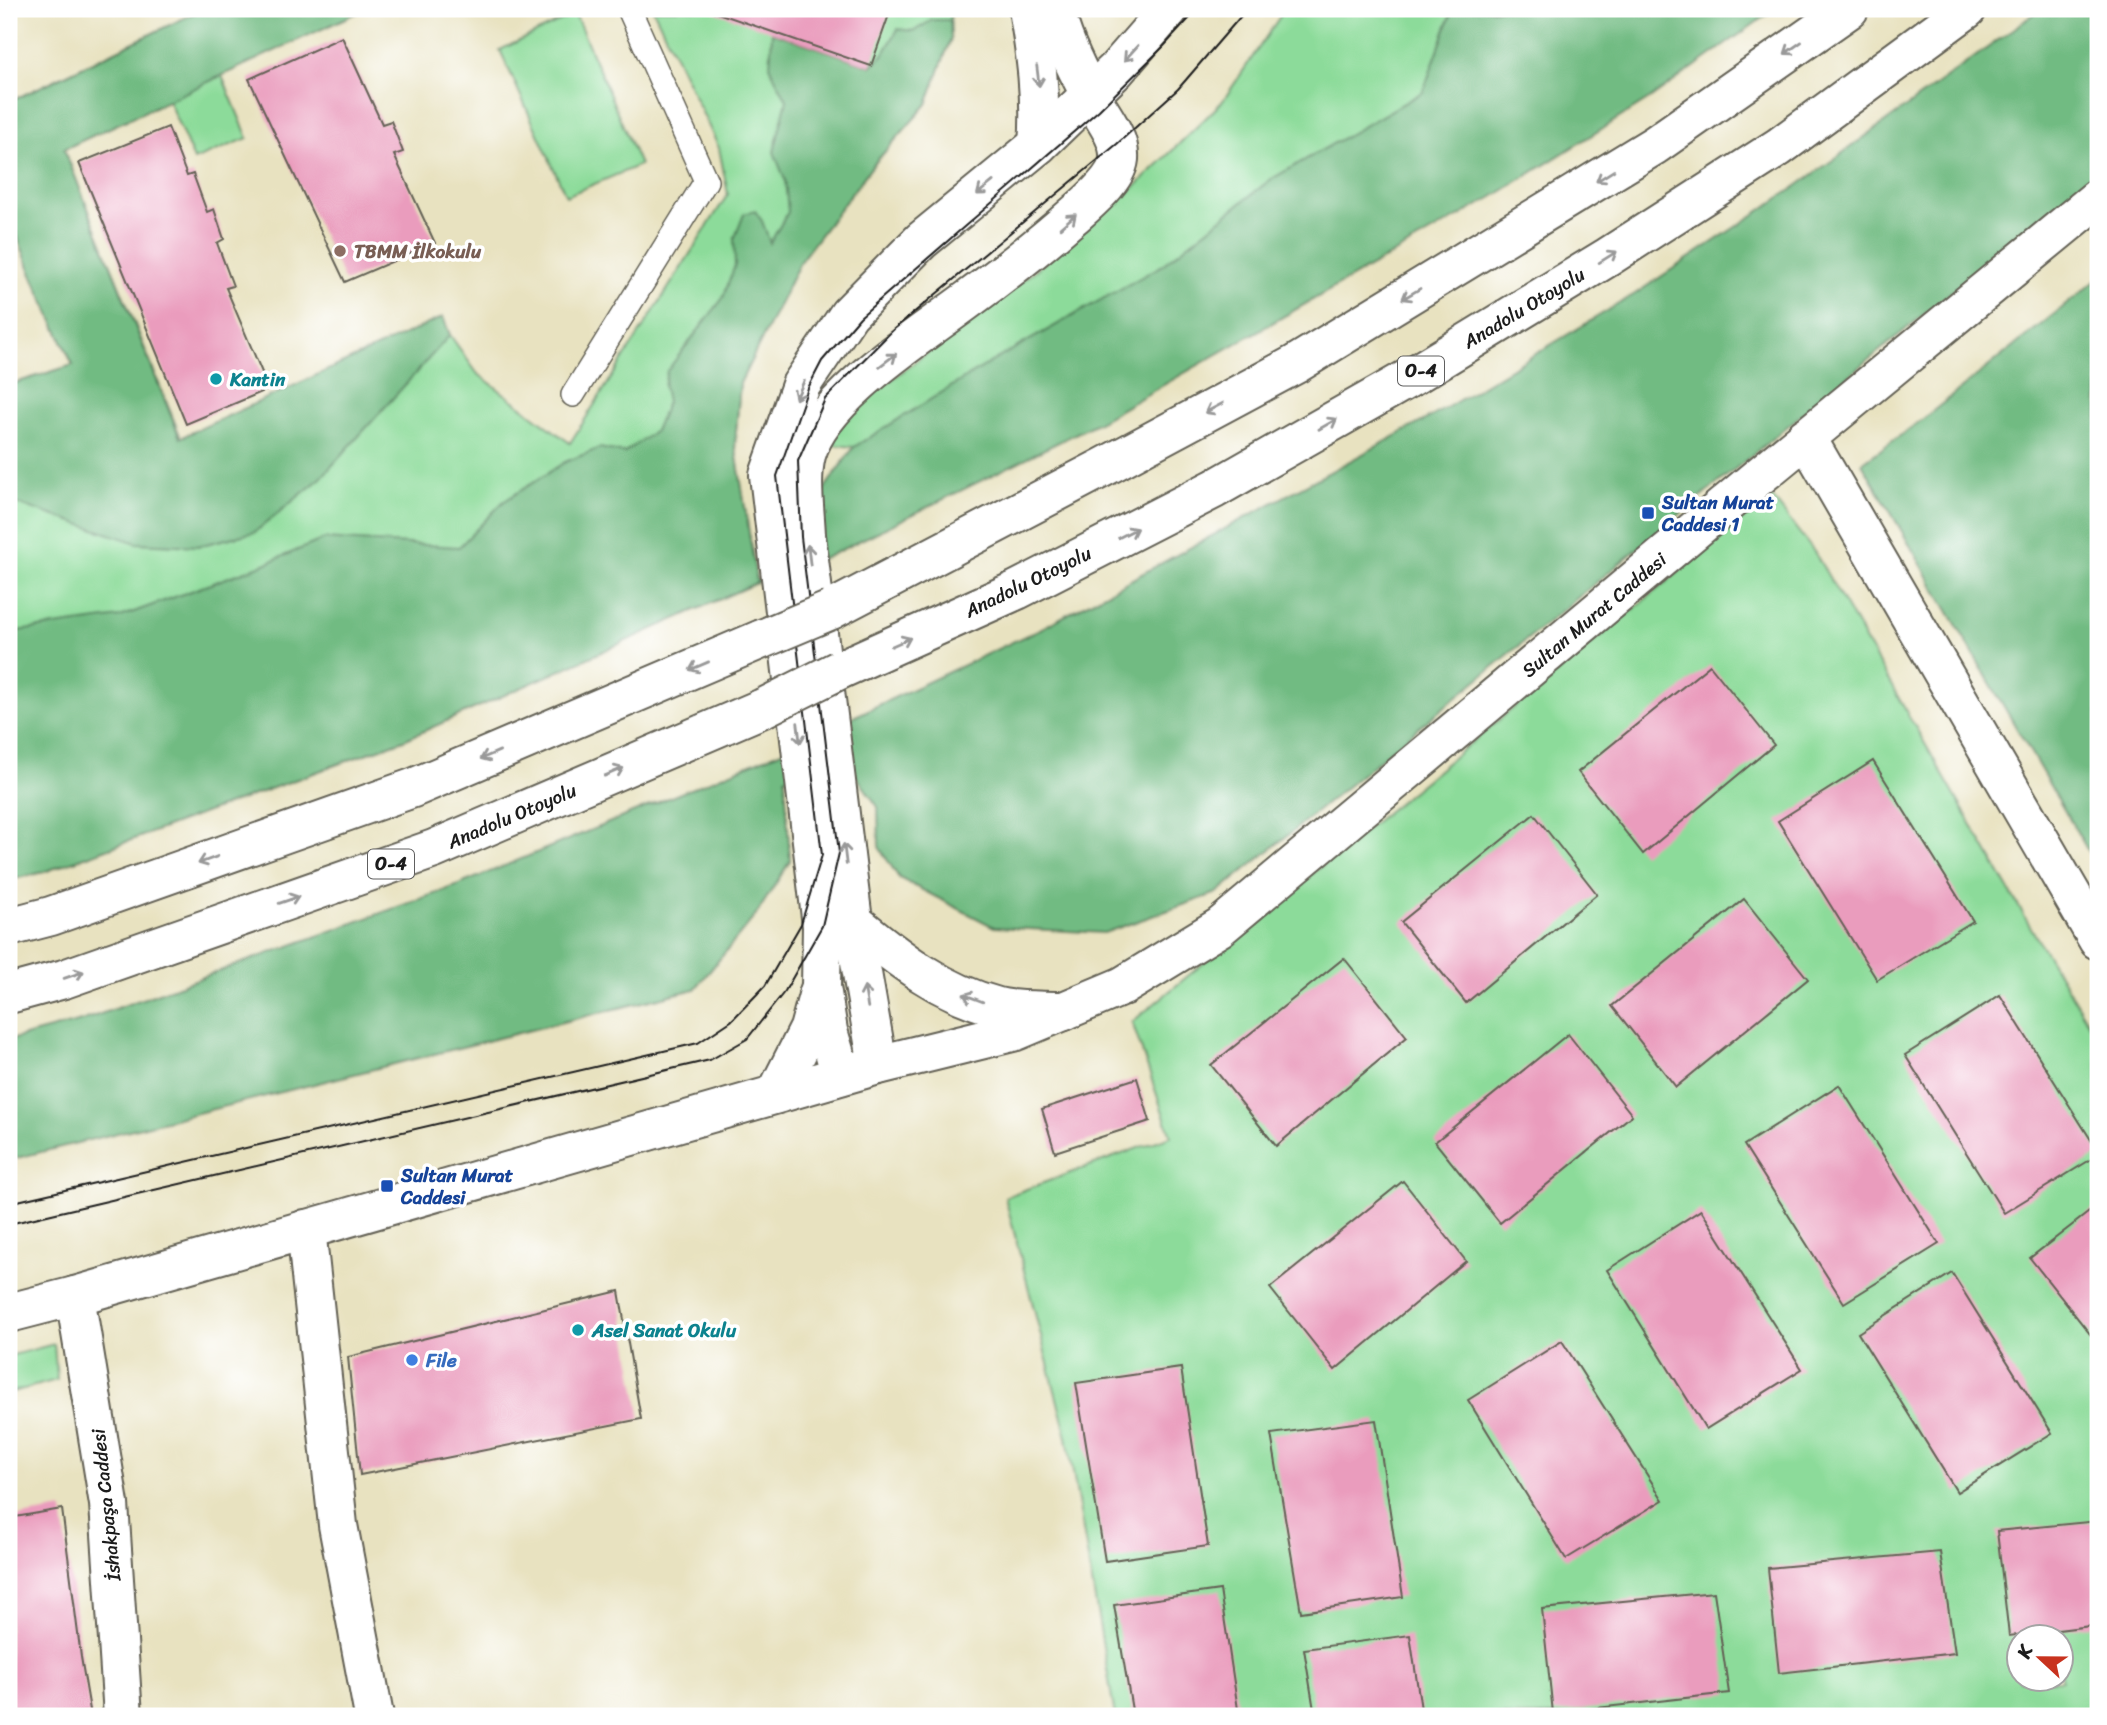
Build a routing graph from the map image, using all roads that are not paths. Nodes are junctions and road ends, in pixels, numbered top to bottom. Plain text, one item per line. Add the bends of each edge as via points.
1 (629, 9) edge
2 (1028, 9) edge
3 (1055, 9) edge
4 (1169, 9) edge
5 (1849, 9) edge
6 (1967, 9) edge
7 (1090, 95) junction
8 (1038, 145) junction
9 (2098, 198) edge
10 (573, 396) dead end
11 (1806, 438) junction
12 (853, 922) junction
13 (9, 928) edge
14 (2098, 940) edge
15 (821, 987) junction
16 (9, 994) edge
17 (1064, 1011) junction
18 (877, 1065) junction
19 (841, 1075) junction
20 (776, 1094) junction
21 (306, 1228) junction
22 (75, 1296) junction
23 (9, 1313) edge
24 (123, 1716) edge
25 (374, 1716) edge

1 - 10 lane via 706,181
2 -> 8 main road via 1040,87
3 - 7 main road
4 -> 7 main road
5 -> 13 main road, bridge via 1655,145 1296,364 831,610 413,788
16 -> 6 main road, Anadolu Otoyolu / O-4, bridge via 64,979 434,849 763,708 1017,590 1214,489 1608,257 1779,147
7 - 8 main road
12 -> 7 main road via 806,535 806,457 832,410 879,366 1032,252 1108,180 1119,161 1117,144
8 -> 15 main road via 921,241 849,314 801,385 769,475 822,926
9 - 11 main road, Sultan Murat Caddesi
11 - 14 main road
11 - 17 main road, Sultan Murat Caddesi via 1220,927 1124,986
17 -> 12 main road via 1000,1008 947,988 900,960
18 -> 12 main road
15 - 19 main road
15 - 20 main road via 809,1028
17 - 18 main road, Sultan Murat Caddesi via 1016,1031
18 - 19 main road, Sultan Murat Caddesi
19 - 20 main road, Sultan Murat Caddesi
20 - 21 main road, Sultan Murat Caddesi
21 - 22 main road
21 - 25 main road via 338,1525
22 - 23 main road
22 - 24 main road, İshakpaşa Caddesi via 109,1504

